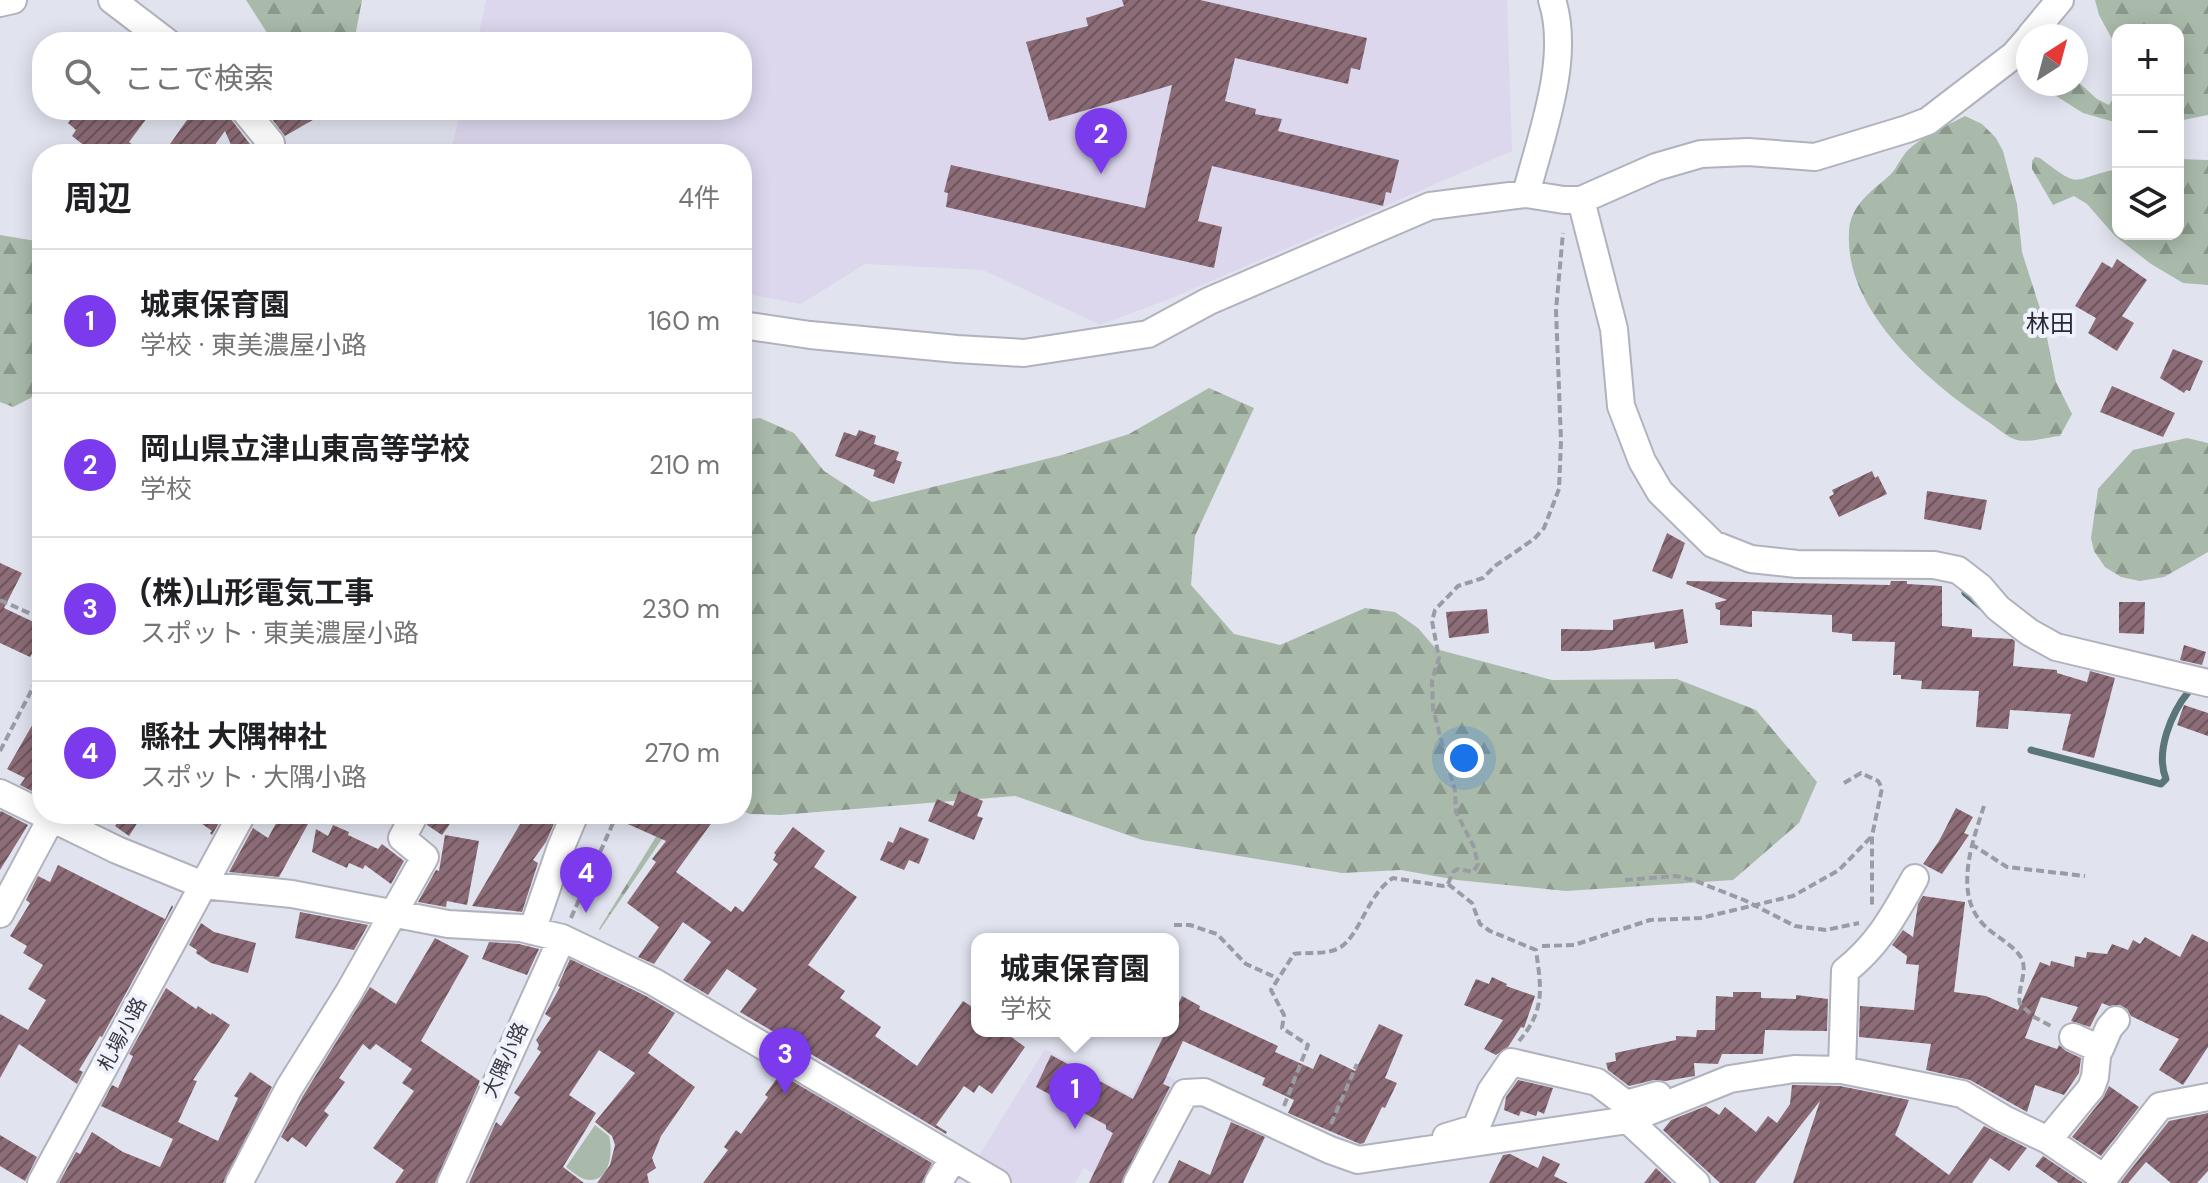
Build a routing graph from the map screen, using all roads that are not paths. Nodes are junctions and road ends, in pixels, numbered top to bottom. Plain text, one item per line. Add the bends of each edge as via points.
1 (13, 0) edge
2 (112, 0) edge
3 (1552, 0) edge
4 (2060, 0) edge
5 (0, 3) edge
6 (2040, 24) edge
7 (154, 32) edge
8 (2016, 53) edge
9 (252, 120) edge
10 (271, 144) edge
11 (1526, 194) junction
12 (1575, 200) junction
13 (752, 326) edge
14 (2208, 683) edge
15 (0, 793) edge
16 (32, 809) edge
17 (48, 824) edge
18 (62, 824) edge
19 (237, 824) edge
20 (410, 824) edge
21 (571, 824) edge
22 (1915, 878) dead end
23 (203, 885) junction
24 (392, 913) junction
25 (0, 914) edge
26 (532, 931) junction
27 (562, 938) junction
28 (2116, 1020) dead end
29 (2073, 1037) road end
30 (2098, 1048) junction
31 (1842, 1070) junction
32 (1703, 1091) junction
33 (2208, 1097) edge
34 (1628, 1120) junction
35 (2048, 1140) junction
36 (1395, 1155) junction
37 (953, 1159) junction
38 (2102, 1180) edge
39 (41, 1183) edge
40 (239, 1183) edge
41 (451, 1183) edge
42 (938, 1183) edge
43 (997, 1183) edge
44 (1137, 1183) edge
45 (1696, 1183) edge

1 - 5 street
2 - 7 street
3 - 11 street via 1558,67
4 - 6 street
8 - 12 street via 1928,121 1907,129 1815,157 1701,154
9 - 10 street
11 - 12 street
11 - 13 street via 1430,206 1209,301 1148,334 1024,353
12 - 14 street via 1614,329 1621,406 1642,461 1660,492 1713,544 1751,559 1797,564 1934,565 1958,570 1998,608 2056,647
15 - 16 street
17 - 25 street
18 - 23 street
19 - 23 street, 札場小路
20 - 24 street via 402,838 425,857
21 - 26 street
22 - 31 street via 1885,915 1868,953 1845,971
23 - 24 street via 292,894
23 - 39 street, 札場小路
24 - 26 street
24 - 40 street
26 - 27 street
27 - 37 street via 654,982
27 - 41 street, 大隅小路
28 - 30 street
29 - 30 street
30 - 35 street via 2091,1088
31 - 32 street via 1794,1069 1730,1079
31 - 35 street via 1962,1094
32 - 34 street
32 - 36 street via 1675,1090 1626,1104 1597,1082 1512,1062 1491,1091 1476,1128 1438,1139 1405,1140
33 - 38 street via 2160,1106
34 - 36 street
34 - 45 street
35 - 38 street
36 - 44 street via 1358,1160 1204,1092 1185,1093
37 - 42 street
37 - 43 street

